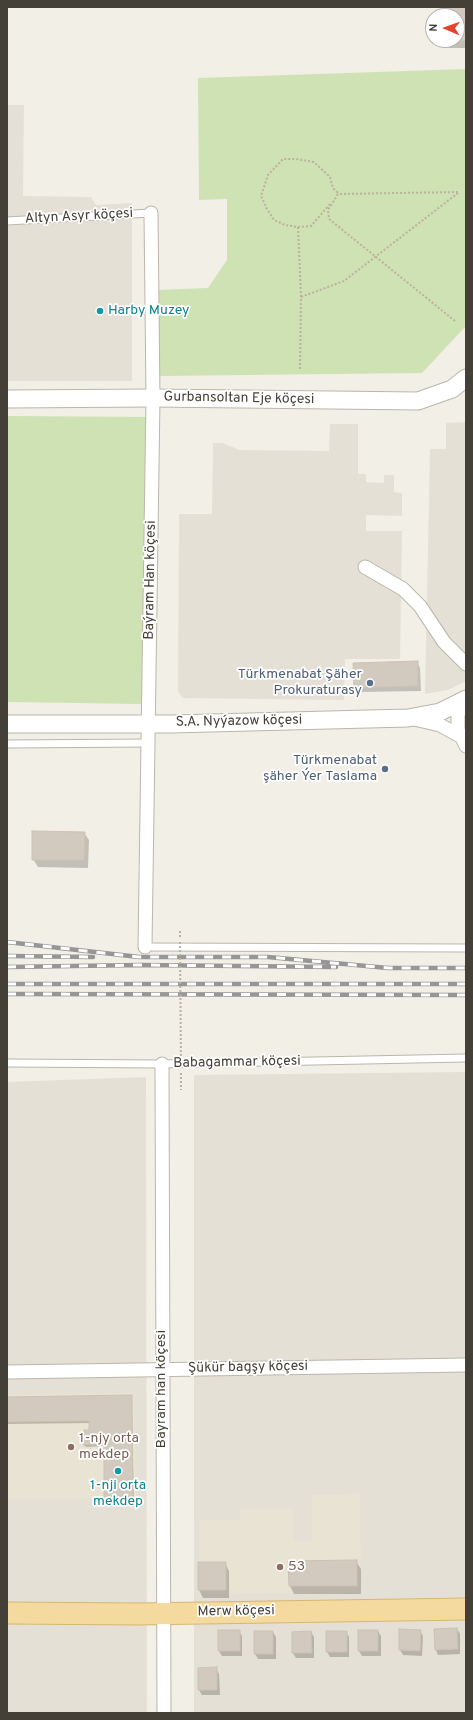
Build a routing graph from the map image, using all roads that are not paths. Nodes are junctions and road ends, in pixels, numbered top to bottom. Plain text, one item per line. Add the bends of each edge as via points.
1 (151, 213) joint
2 (7, 221) edge
3 (466, 378) edge
4 (153, 398) junction
5 (7, 399) edge
6 (365, 567) dead end
7 (466, 664) edge
8 (464, 700) edge
9 (408, 718) junction
10 (149, 723) junction
11 (7, 724) edge
12 (463, 741) edge
13 (149, 743) junction
14 (7, 744) edge
15 (145, 947) joint
16 (466, 948) edge
17 (466, 1058) edge
18 (7, 1064) edge
19 (162, 1064) junction
20 (466, 1365) edge
21 (162, 1369) junction
22 (7, 1372) edge
23 (466, 1609) edge
24 (7, 1613) edge
25 (164, 1613) junction
26 (164, 1713) edge

1 - 2 lane, Altyn Asyr köçesi
1 - 4 street, Baýram Han köçesi
3 - 4 street, Gurbansoltan Eje köçesi via 452,389 418,401
4 - 5 street, Gurbansoltan Eje köçesi
4 - 10 street, Baýram Han köçesi
6 - 7 street via 404,589 420,606 444,642
8 - 9 street, S.A. Nyýazow köçesi via 440,712
8 - 12 street via 457,720
9 - 10 street, S.A. Nyýazow köçesi
9 - 12 street via 440,725
10 - 11 street, S.A. Nyýazow köçesi
10 - 13 street, Baýram Han köçesi
13 - 14 lane
13 - 15 street, Baýram Han köçesi
15 - 16 lane
17 - 19 lane, Babagammar köçesi
18 - 19 lane, Babagammar köçesi
19 - 21 street, Bayram han köçesi
20 - 21 street, Şükür bagşy köçesi
21 - 22 street, Şükür bagşy köçesi
21 - 25 street, Bayram han köçesi
23 - 25 main road, Merw köçesi
24 - 25 main road, Merw köçesi
25 - 26 street, Bayram han köçesi

